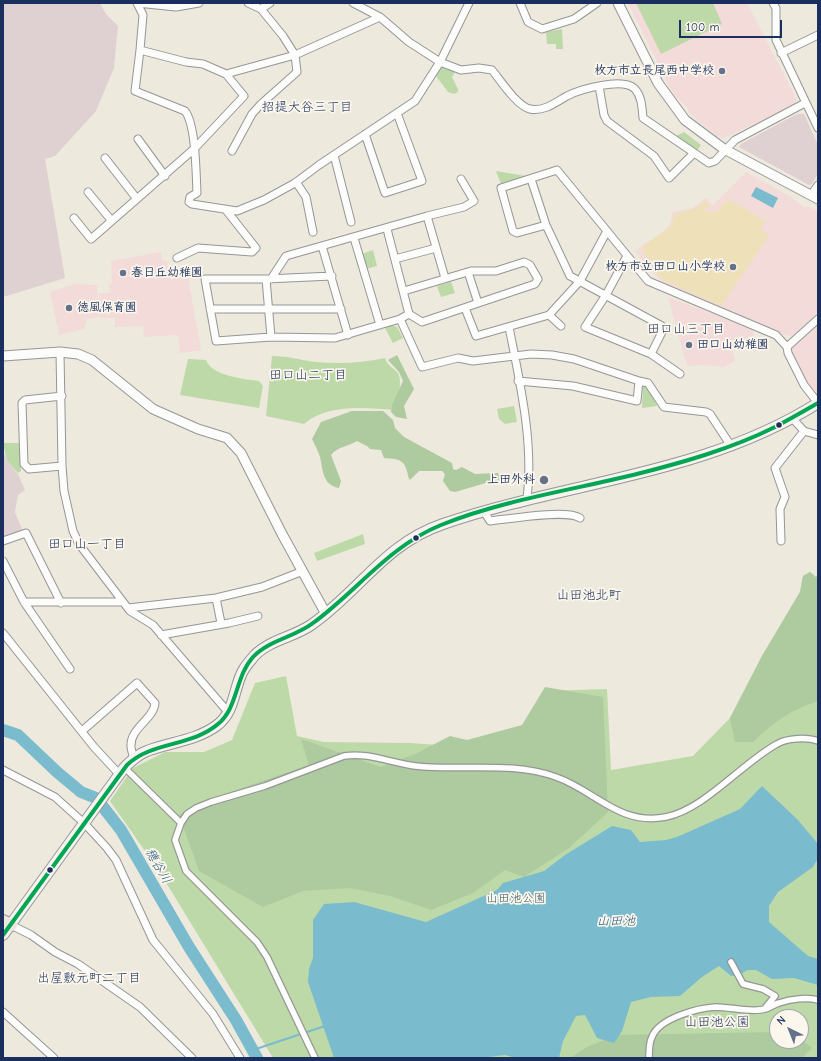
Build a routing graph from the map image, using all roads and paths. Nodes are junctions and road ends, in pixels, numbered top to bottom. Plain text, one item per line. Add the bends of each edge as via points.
1 (137, 3) edge
2 (199, 3) edge
3 (248, 3) edge
4 (270, 3) edge
5 (353, 3) edge
6 (469, 3) edge
7 (520, 3) edge
8 (597, 3) edge
9 (618, 3) edge
10 (773, 3) edge
11 (261, 9) junction
12 (380, 17) junction
13 (818, 35) edge
14 (140, 50) junction
15 (781, 53) junction
16 (295, 55) junction
17 (440, 62) junction
18 (226, 74) junction
19 (599, 86) junction
20 (805, 103) junction
21 (397, 113) junction
22 (818, 128) edge
23 (365, 134) junction
24 (138, 139) dead end
25 (194, 149) junction
26 (724, 149) junction
27 (232, 150) dead end
28 (334, 154) junction
29 (694, 154) junction
30 (105, 158) dead end
31 (165, 176) junction
32 (461, 179) dead end
33 (531, 180) junction
34 (296, 182) junction
35 (818, 185) edge
36 (88, 192) dead end
37 (815, 197) edge
38 (137, 199) junction
39 (226, 210) junction
40 (427, 216) junction
41 (74, 218) dead end
42 (111, 220) junction
43 (350, 222) dead end
44 (546, 225) junction
45 (387, 229) junction
46 (607, 231) junction
47 (313, 232) dead end
48 (354, 238) junction
49 (322, 246) junction
50 (436, 248) junction
51 (627, 256) junction
52 (177, 258) dead end
53 (395, 259) junction
54 (468, 272) junction
55 (332, 276) junction
56 (445, 278) junction
57 (269, 279) junction
58 (580, 281) junction
59 (404, 291) junction
60 (606, 295) junction
61 (478, 303) junction
62 (268, 308) junction
63 (465, 308) junction
64 (210, 309) junction
65 (341, 309) junction
66 (409, 314) junction
67 (549, 315) junction
68 (400, 319) junction
69 (818, 319) edge
70 (380, 325) junction
71 (561, 326) dead end
72 (510, 327) junction
73 (348, 335) junction
74 (271, 337) junction
75 (787, 347) junction
76 (60, 352) junction
77 (651, 354) junction
78 (515, 355) junction
79 (3, 356) edge
80 (680, 374) dead end
81 (518, 381) junction
82 (639, 382) junction
83 (62, 396) junction
84 (818, 403) edge
85 (793, 419) junction
86 (804, 431) junction
87 (818, 435) edge
88 (731, 446) junction
89 (62, 466) junction
90 (527, 499) junction
91 (485, 512) junction
92 (580, 518) dead end
93 (3, 541) edge
94 (781, 541) dead end
95 (3, 561) edge
96 (303, 571) junction
97 (216, 598) junction
98 (24, 602) junction
99 (123, 602) junction
100 (61, 603) junction
101 (128, 608) junction
102 (326, 614) junction
103 (258, 616) dead end
104 (222, 623) junction
105 (3, 633) edge
106 (161, 635) junction
107 (70, 669) dead end
108 (228, 712) junction
109 (82, 731) junction
110 (818, 741) edge
111 (134, 758) junction
112 (3, 770) edge
113 (121, 774) junction
114 (87, 821) junction
115 (181, 823) junction
116 (7, 923) edge
117 (3, 935) edge
118 (731, 962) dead end
119 (818, 1000) edge
120 (765, 1009) junction
121 (3, 1012) edge
122 (54, 1058) edge
123 (192, 1058) edge
124 (240, 1058) edge
125 (315, 1058) edge
126 (649, 1058) edge

1 - 2 street via 176,7
1 - 14 street via 142,15
3 - 11 street
4 - 11 street
5 - 12 street
6 - 17 street
7 - 8 street via 528,22 542,29 574,19
9 - 26 street via 658,83 685,120
10 - 15 street via 776,8 776,40
11 - 16 street
12 - 16 street
12 - 17 street via 409,42
13 - 15 street
14 - 18 street via 203,64
14 - 25 street via 134,91 186,111 190,117
15 - 20 street
16 - 18 street
16 - 27 street via 296,75 252,114
17 - 19 street via 461,70 492,70 521,104 532,110 548,107 568,96
17 - 21 street via 415,101
18 - 25 street via 244,96
19 - 29 street via 626,83 635,89 641,101 643,118
19 - 29 street via 604,115 608,121 654,156 669,178
20 - 22 street
20 - 26 street via 735,140
21 - 23 street
21 - 23 street via 422,181 386,193
23 - 28 street
24 - 31 street
25 - 31 street
25 - 39 street via 197,193 190,197 189,202
26 - 29 street via 715,161 709,163
26 - 37 street
28 - 34 street
28 - 43 street
30 - 38 street
31 - 38 street
32 - 40 street via 474,201 464,207
33 - 44 street
33 - 44 street via 501,188 513,231 516,233
33 - 46 street via 557,170
34 - 39 street via 264,200 237,211
34 - 47 street via 306,197
35 - 37 street
36 - 42 street
38 - 42 street
39 - 52 street via 256,248 252,252 198,248
40 - 45 street
40 - 50 street
41 - 42 street via 91,239
44 - 58 street via 570,276
45 - 48 street
45 - 53 street
46 - 51 street
46 - 58 street
48 - 49 street
48 - 70 street
49 - 55 street
49 - 57 street via 286,256
50 - 53 street
50 - 56 street
51 - 60 street
51 - 75 street via 648,281 776,335
53 - 59 street
54 - 56 street
54 - 61 street
54 - 61 street via 496,271 524,262 530,265 538,279 535,284
55 - 57 street
55 - 65 street
56 - 59 street
57 - 62 street
57 - 64 street via 205,279
58 - 60 street
58 - 67 street
59 - 66 street
60 - 77 street via 662,326 663,330
60 - 77 street via 586,326
61 - 63 street
62 - 64 street
62 - 65 street
62 - 74 street
63 - 66 street via 422,322
63 - 72 street via 476,336
64 - 74 street via 216,341
65 - 73 street
66 - 68 street
67 - 71 street
67 - 72 street
68 - 70 street
68 - 78 street via 422,367 458,358 473,362
69 - 75 street
70 - 73 street
72 - 78 street
73 - 74 street via 335,338
75 - 84 street via 804,385
76 - 79 street
76 - 83 street
76 - 96 street via 78,354 92,360 153,409 198,429 227,438 242,453
77 - 80 street
78 - 81 street
78 - 82 street via 552,355 574,359
81 - 82 street via 573,386 637,401
81 - 90 street via 527,444
82 - 88 street via 648,382 664,407 710,414
83 - 89 street
83 - 89 street via 24,400 22,403 24,464 28,469
84 - 85 main road
85 - 86 street
85 - 88 main road
86 - 87 street
86 - 94 street via 775,468 785,497 780,509
88 - 90 main road via 682,463
89 - 99 street via 64,491 73,531 79,544
90 - 91 main road
91 - 92 street via 490,521 554,514 575,515
91 - 102 main road via 442,524 405,542 391,552
93 - 100 street via 26,533
95 - 98 street
96 - 97 street via 262,587
96 - 102 street
97 - 101 street
97 - 104 street
98 - 100 street
98 - 107 street
99 - 100 street
99 - 101 street
101 - 106 street
102 - 108 main road via 257,654 243,669
103 - 104 street
104 - 106 street
105 - 109 street
106 - 108 street
108 - 111 main road via 216,726 199,736 146,751
109 - 111 street via 137,683 155,703 154,710 133,739 131,746
109 - 113 street
110 - 115 street via 796,739 776,744 695,804 668,816 647,819 628,816 557,777 530,769 415,766 356,754 211,802 187,814
111 - 113 main road
112 - 114 street via 55,797
113 - 114 main road
113 - 115 street
114 - 116 main road
114 - 124 street via 116,860 153,940 213,1014
115 - 125 street via 175,840 186,871 257,942 267,957
116 - 117 main road
116 - 123 street via 78,964 140,1007
118 - 120 street via 743,984 763,989 775,996
119 - 120 street via 801,999 779,1003
120 - 126 street via 715,1007 682,1014 665,1022 654,1034 651,1038
121 - 122 street

